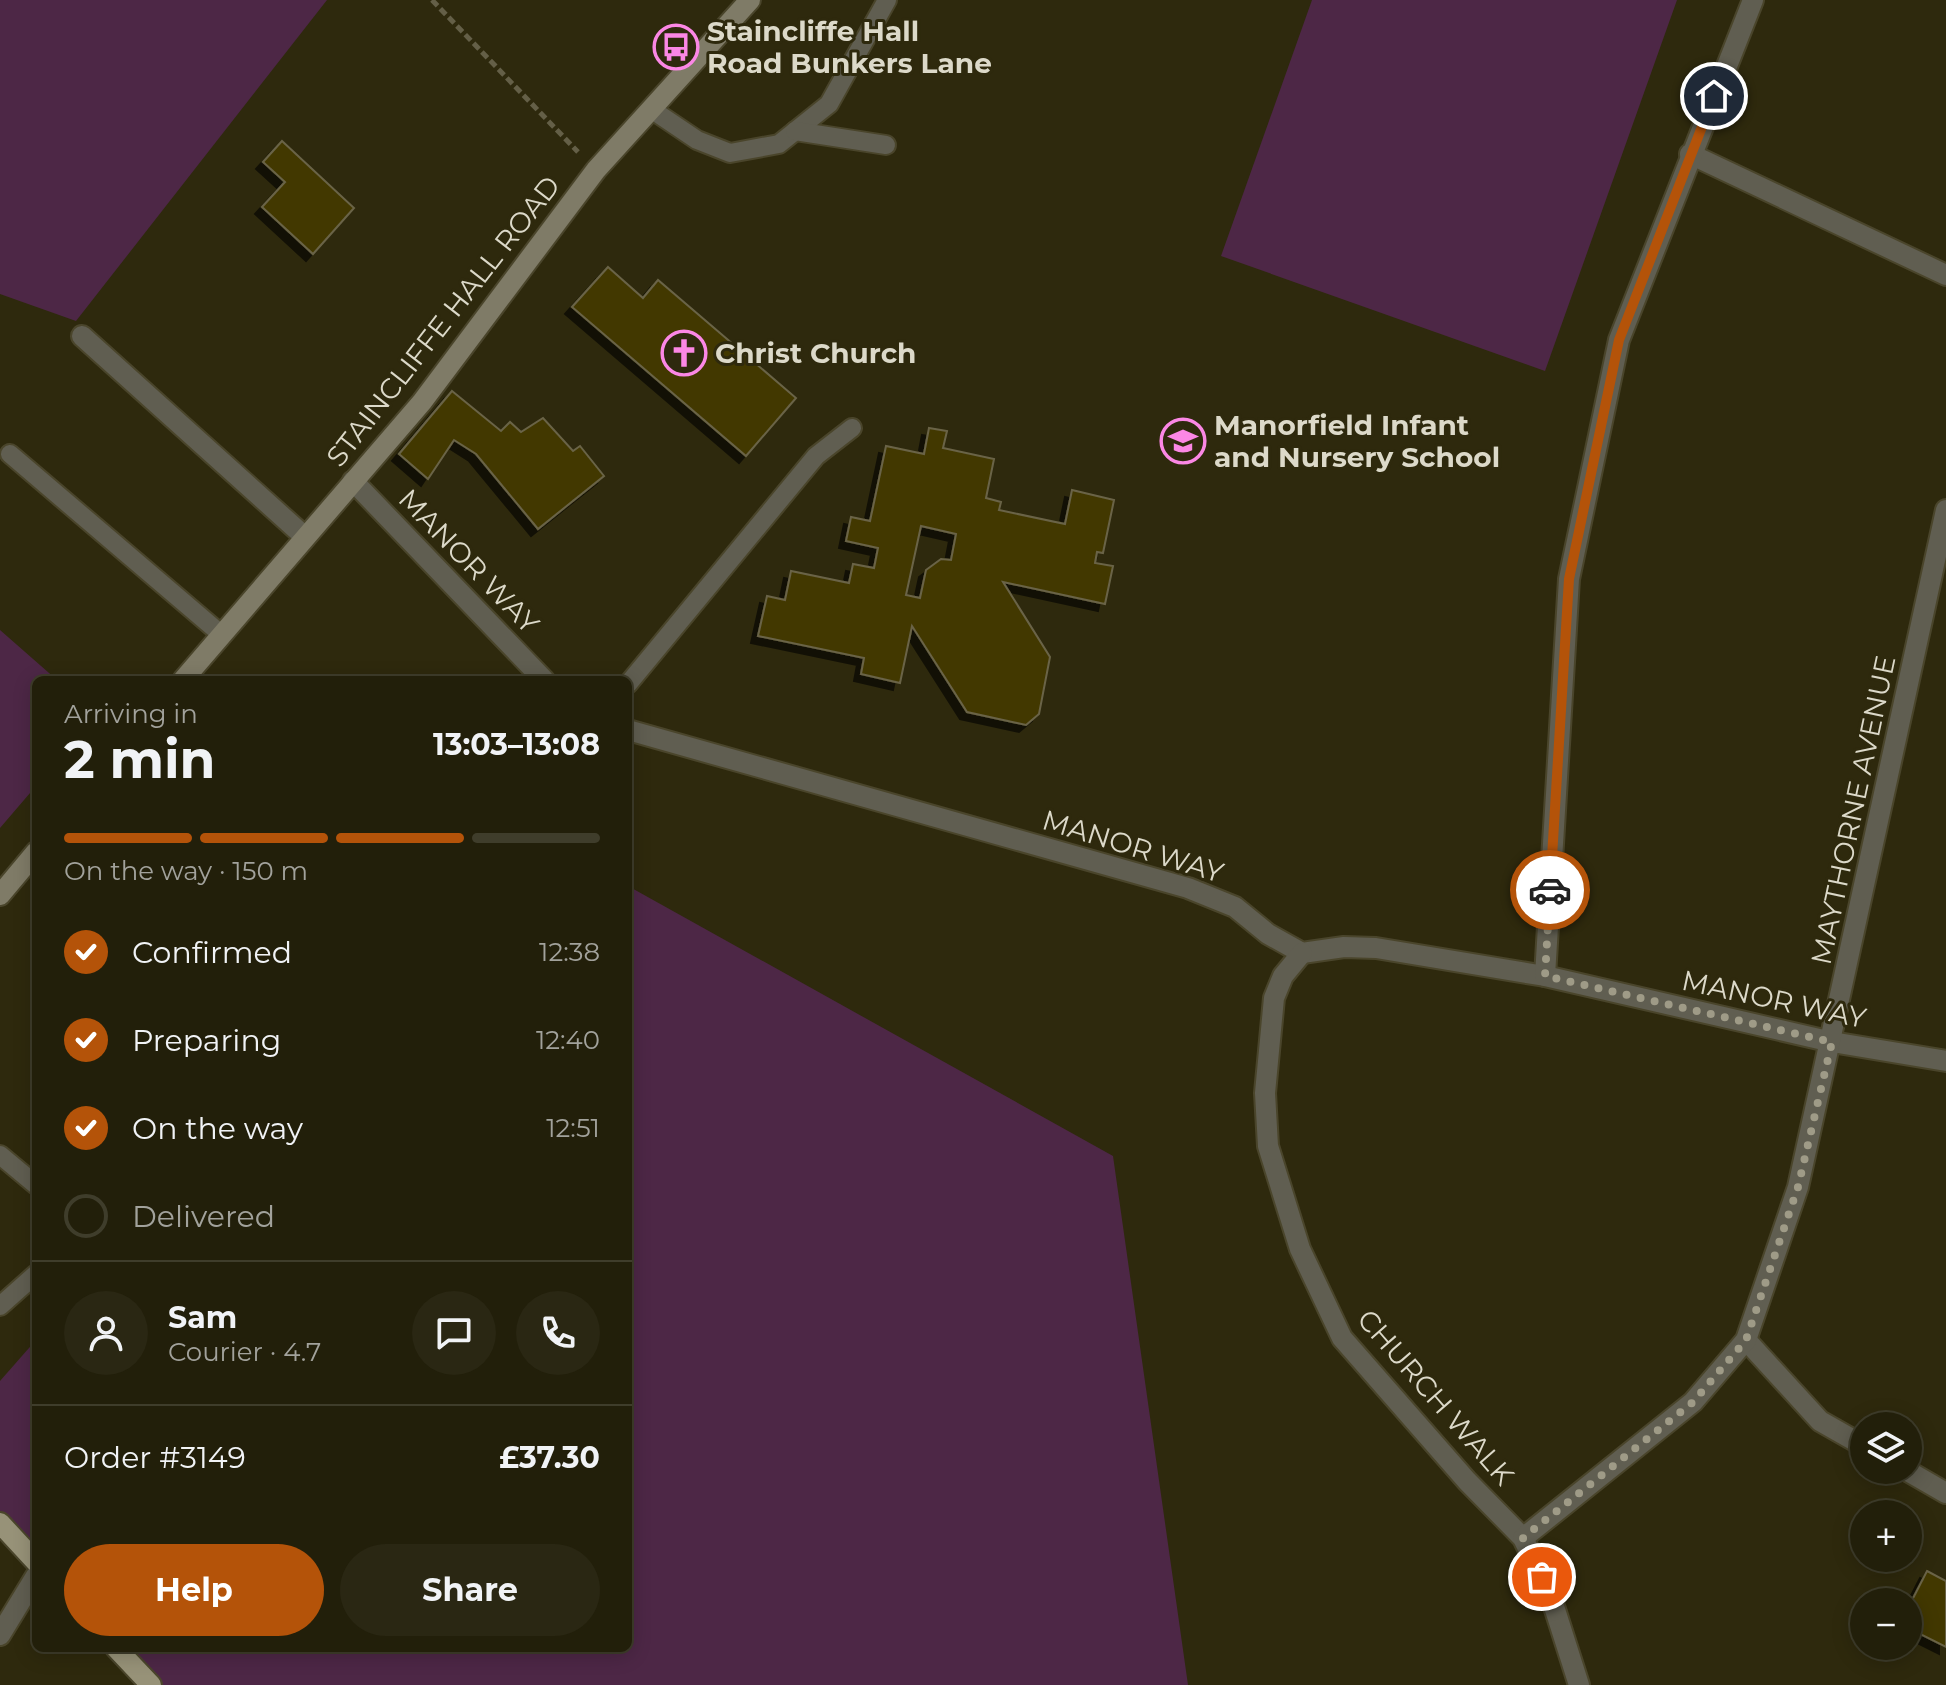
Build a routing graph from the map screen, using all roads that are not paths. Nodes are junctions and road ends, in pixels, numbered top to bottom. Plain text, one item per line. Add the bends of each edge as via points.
1 (750, 0) edge
2 (887, 0) edge
3 (1753, 0) edge
4 (651, 109) junction
5 (795, 131) junction
6 (886, 145) dead end
7 (1690, 154) junction
8 (1946, 275) edge
9 (82, 336) dead end
10 (852, 428) dead end
11 (10, 454) dead end
12 (353, 481) junction
13 (1946, 510) edge
14 (305, 537) junction
15 (222, 635) junction
16 (186, 676) edge
17 (540, 676) edge
18 (632, 679) edge
19 (632, 731) edge
20 (32, 857) edge
21 (0, 895) edge
22 (1302, 953) junction
23 (1545, 976) junction
24 (1832, 1042) junction
25 (1946, 1061) edge
26 (0, 1155) edge
27 (32, 1182) edge
28 (32, 1278) edge
29 (0, 1306) edge
30 (1746, 1340) junction
31 (1850, 1438) edge
32 (1922, 1479) edge
33 (1946, 1493) edge
34 (0, 1523) edge
35 (1523, 1538) junction
36 (32, 1558) edge
37 (32, 1583) edge
38 (0, 1635) edge
39 (120, 1652) edge
40 (151, 1685) edge
41 (1579, 1685) edge

1 - 4 street, STAINCLIFFE HALL ROAD
2 - 5 lane via 829,104
3 - 7 street
4 - 5 lane via 697,140 730,153 779,144
4 - 12 street, STAINCLIFFE HALL ROAD via 596,170 422,402
5 - 6 lane
7 - 8 street
7 - 23 street via 1619,340 1569,579
9 - 14 street
10 - 18 lane via 816,456
11 - 15 lane
12 - 14 street, STAINCLIFFE HALL ROAD
12 - 17 street, MANOR WAY
13 - 24 street, MAYTHORNE AVENUE
14 - 15 street, STAINCLIFFE HALL ROAD
15 - 16 street, STAINCLIFFE HALL ROAD
19 - 22 street, MANOR WAY via 1188,888 1235,907
20 - 21 street
22 - 23 street, MANOR WAY via 1376,948
22 - 35 street, CHURCH WALK via 1274,998 1265,1093 1268,1146 1300,1249 1342,1338
23 - 24 street, MANOR WAY
24 - 25 street, MANOR WAY
24 - 30 street, MAYTHORNE AVENUE via 1798,1187
26 - 27 lane
28 - 29 lane
30 - 31 street via 1820,1421
30 - 35 street, MAYTHORNE AVENUE via 1693,1402
32 - 33 street
34 - 36 main road
35 - 41 street, CHURCH WALK via 1551,1597
37 - 38 street
39 - 40 main road

